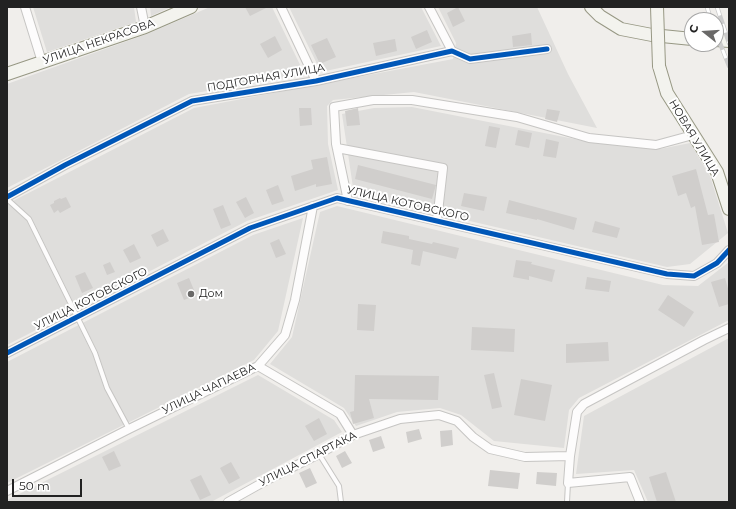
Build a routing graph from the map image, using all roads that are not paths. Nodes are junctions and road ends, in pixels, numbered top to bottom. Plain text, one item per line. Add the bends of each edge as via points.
1 (25, 7) edge
2 (141, 7) edge
3 (190, 7) edge
4 (281, 7) edge
5 (429, 7) edge
6 (591, 7) edge
7 (657, 7) edge
8 (145, 27) junction
9 (684, 38) edge
10 (547, 49) dead end
11 (452, 51) junction
12 (42, 62) junction
13 (7, 74) edge
14 (316, 81) junction
15 (693, 135) junction
16 (337, 148) junction
17 (7, 198) edge
18 (348, 201) junction
19 (313, 206) junction
20 (729, 209) edge
21 (437, 221) junction
22 (729, 250) edge
23 (77, 317) junction
24 (729, 328) edge
25 (7, 354) edge
26 (258, 366) junction
27 (129, 429) junction
28 (353, 435) junction
29 (319, 454) junction
30 (570, 456) junction
31 (568, 483) junction
32 (7, 491) edge
33 (228, 502) edge
34 (341, 502) edge
35 (567, 502) edge
36 (640, 502) edge

1 - 12 street
2 - 8 street
3 - 8 main road, УЛИЦА НЕКРАСОВА
4 - 14 street
5 - 11 street
6 - 9 main road via 621,29
7 - 15 main road, НОВАЯ УЛИЦА, bridge via 660,66 667,93
8 - 12 main road, УЛИЦА НЕКРАСОВА
10 - 11 street via 470,59
11 - 14 street, ПОДГОРНАЯ УЛИЦА
12 - 13 main road, УЛИЦА НЕКРАСОВА
14 - 17 street, ПОДГОРНАЯ УЛИЦА via 192,101 65,165
15 - 16 street via 656,145 589,138 517,117 412,100 373,100 334,107
15 - 20 main road, НОВАЯ УЛИЦА via 717,172
16 - 18 street
16 - 21 street via 443,168
17 - 23 lane via 29,219
18 - 19 street, УЛИЦА КОТОВСКОГО via 337,198
18 - 21 street, УЛИЦА КОТОВСКОГО
19 - 23 street, УЛИЦА КОТОВСКОГО via 250,228
19 - 26 street, УЛИЦА ЧАПАЕВА via 285,335
21 - 22 street, УЛИЦА КОТОВСКОГО via 667,274 694,276 717,263
23 - 25 street, УЛИЦА КОТОВСКОГО
23 - 27 lane via 95,353 107,388
24 - 30 street via 584,404 577,412
26 - 27 street, УЛИЦА ЧАПАЕВА
26 - 28 street via 340,414
27 - 32 street, УЛИЦА ЧАПАЕВА
28 - 29 street, УЛИЦА СПАРТАКА
28 - 30 street, УЛИЦА СПАРТАКА via 400,419 439,415 457,421 490,449 525,456
29 - 33 street, УЛИЦА СПАРТАКА
29 - 34 lane via 339,486
30 - 31 street
31 - 35 lane
31 - 36 street via 630,477

